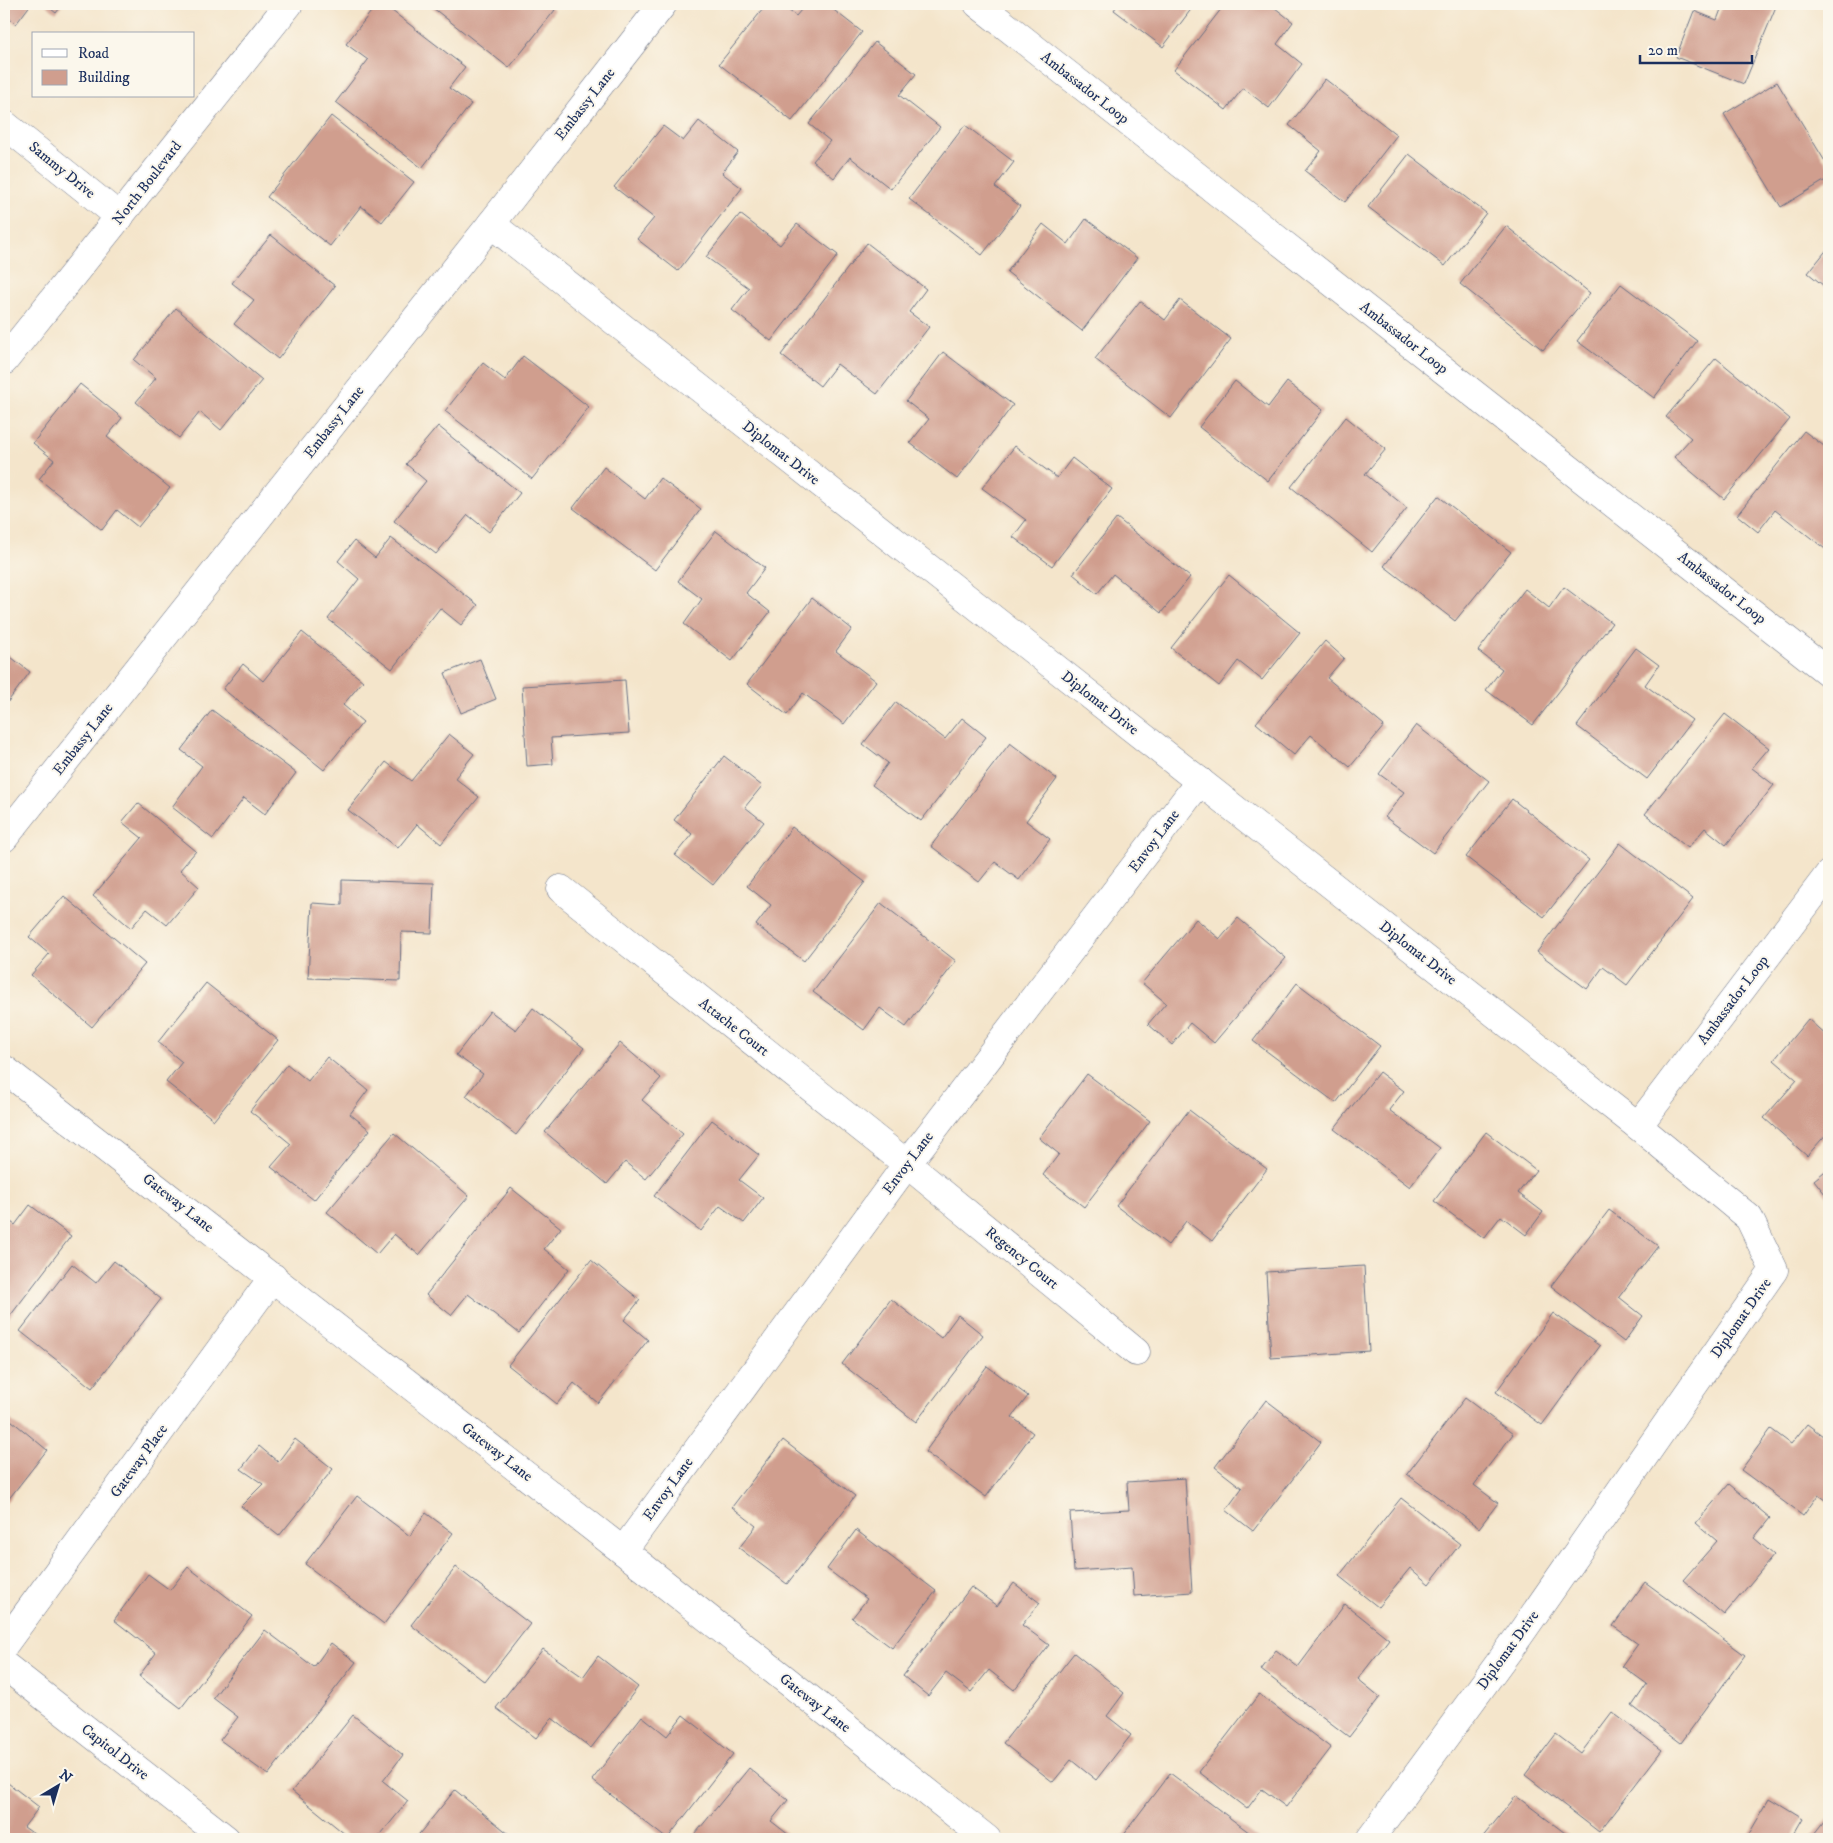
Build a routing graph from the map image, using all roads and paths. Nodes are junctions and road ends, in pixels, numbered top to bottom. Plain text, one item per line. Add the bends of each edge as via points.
1 (289, 4) edge
2 (663, 4) edge
3 (978, 4) edge
4 (4, 124) edge
5 (120, 217) junction
6 (491, 224) junction
7 (4, 361) edge
8 (1829, 673) edge
9 (1200, 781) junction
10 (4, 838) edge
11 (1829, 874) edge
12 (561, 889) dead end
13 (4, 1069) edge
14 (1638, 1126) junction
15 (907, 1164) junction
16 (273, 1277) junction
17 (1136, 1352) dead end
18 (623, 1551) junction
19 (4, 1645) edge
20 (4, 1665) edge
21 (226, 1839) edge
22 (987, 1839) edge
23 (1370, 1839) edge

1 - 5 street, North Boulevard
2 - 6 street, Embassy Lane
3 - 8 street, Ambassador Loop
4 - 5 street, Sammy Drive
5 - 7 street, North Boulevard
6 - 9 street, Diplomat Drive
6 - 10 street, Embassy Lane
9 - 14 street, Diplomat Drive
9 - 15 street, Envoy Lane
11 - 14 street, Ambassador Loop
12 - 15 street, Attache Court
13 - 16 street, Gateway Lane
14 - 23 street, Diplomat Drive via 1749,1218 1774,1270 1519,1636
15 - 17 street, Regency Court
15 - 18 street, Envoy Lane
16 - 18 street, Gateway Lane
16 - 19 street, Gateway Place
18 - 22 street, Gateway Lane
20 - 21 street, Capitol Drive

